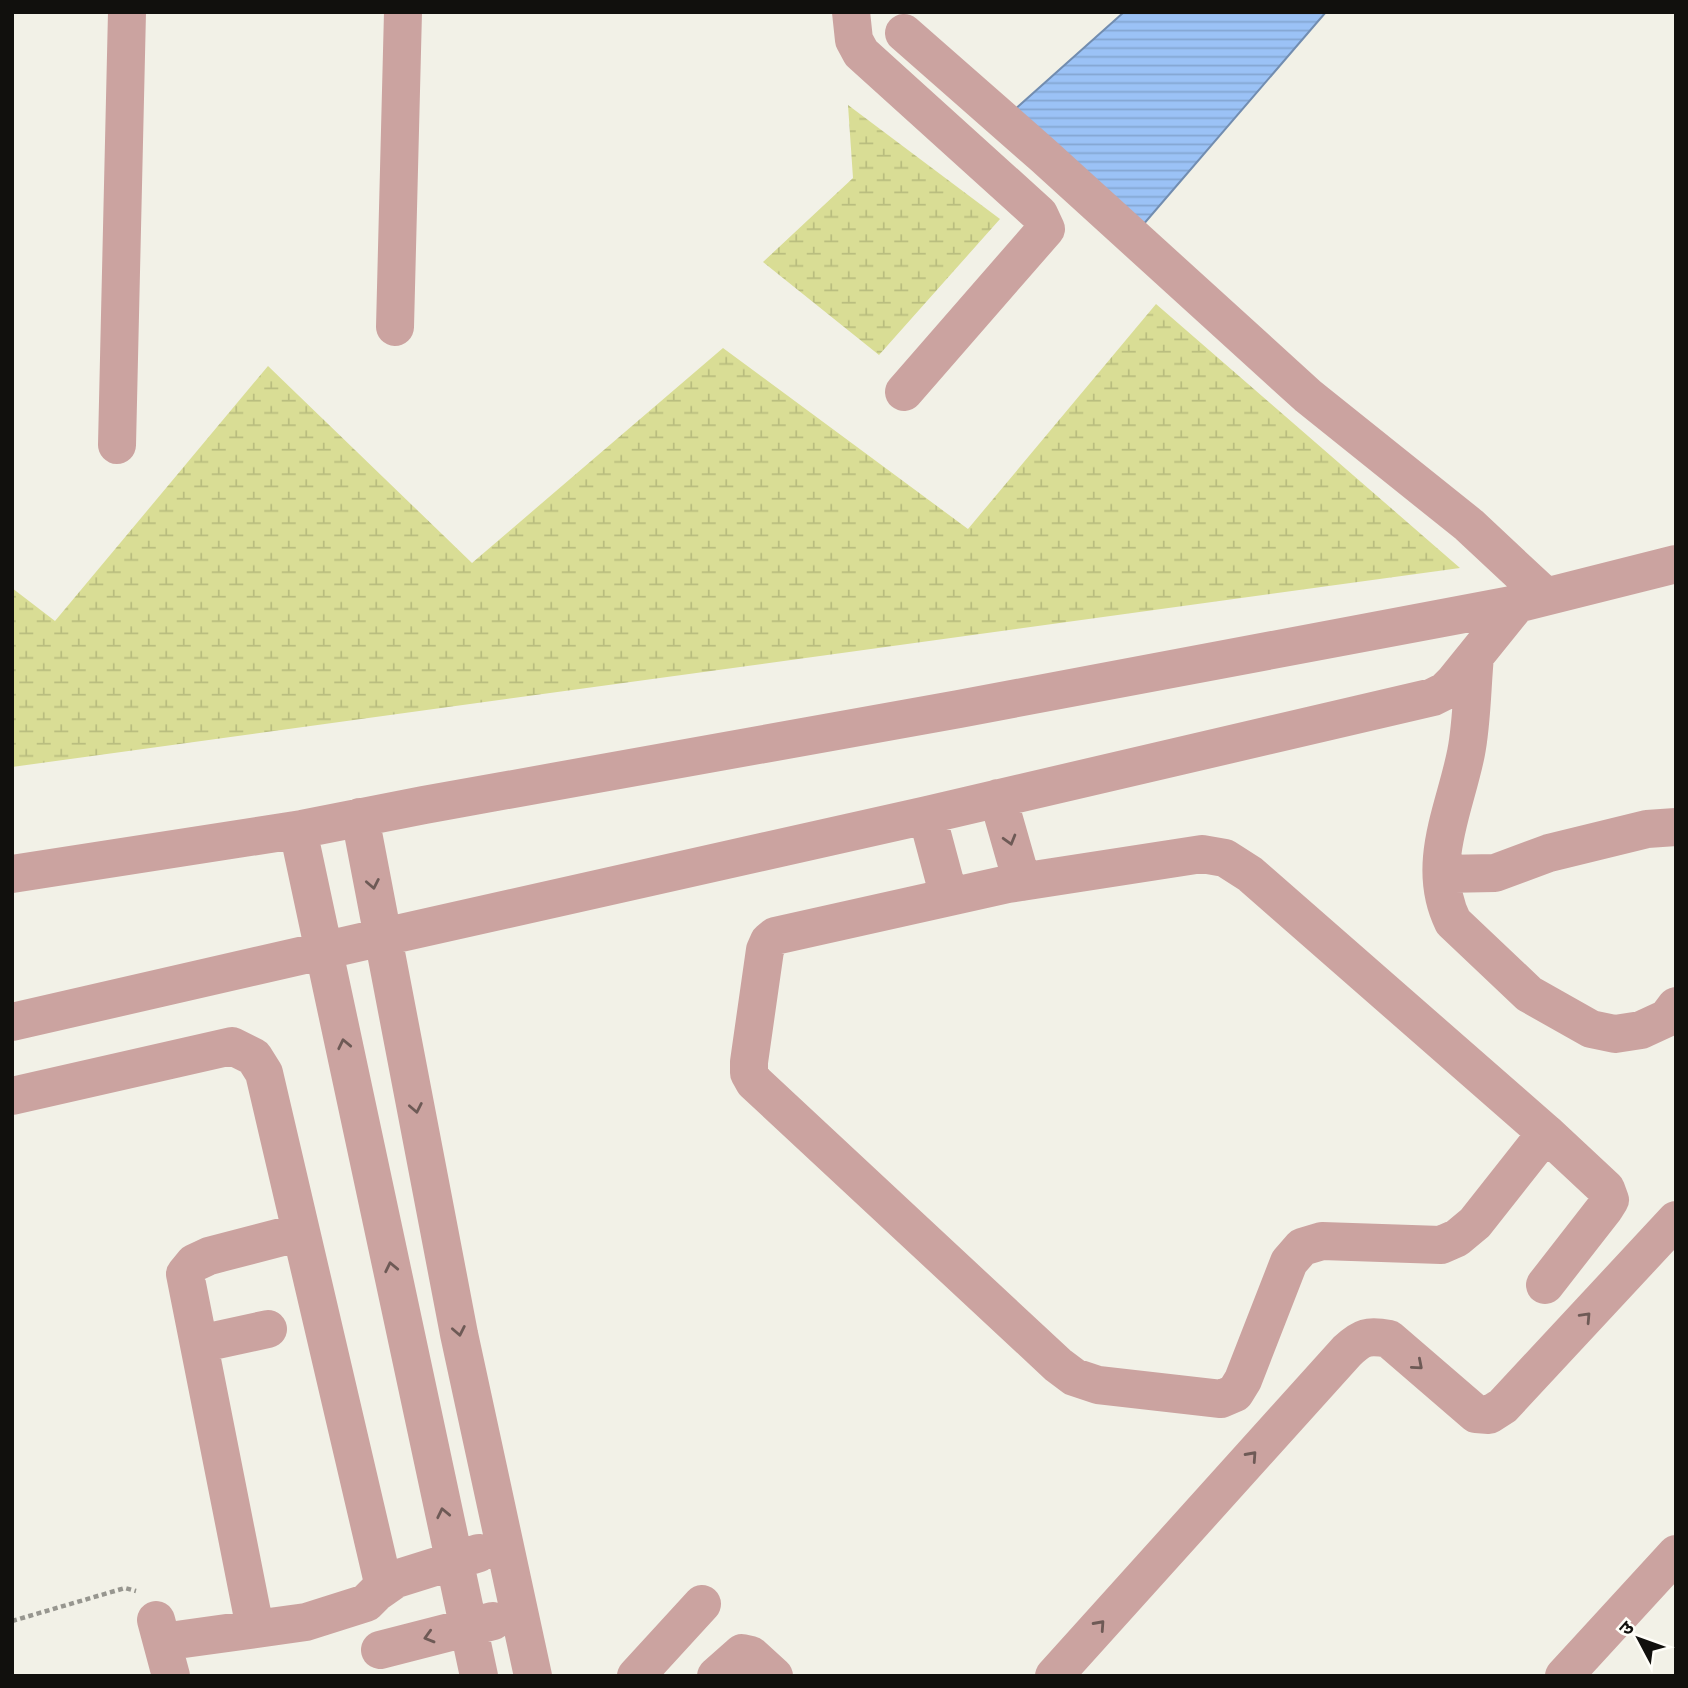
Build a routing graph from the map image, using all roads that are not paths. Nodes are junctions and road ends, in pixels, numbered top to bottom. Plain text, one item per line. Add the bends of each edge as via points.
1 (127, 12) edge
2 (403, 12) edge
3 (850, 12) edge
4 (904, 33) dead end
5 (395, 327) dead end
6 (904, 392) dead end
7 (117, 445) dead end
8 (1676, 564) edge
9 (1531, 600) junction
10 (1475, 656) junction
11 (998, 798) junction
12 (927, 815) junction
13 (360, 817) junction
14 (1676, 827) edge
15 (298, 830) junction
16 (12, 874) edge
17 (1442, 874) junction
18 (1022, 882) junction
19 (949, 897) junction
20 (383, 937) junction
21 (324, 951) junction
22 (1676, 1006) edge
23 (12, 1023) edge
24 (12, 1096) edge
25 (1546, 1133) junction
26 (1676, 1220) edge
27 (301, 1232) junction
28 (1545, 1285) dead end
29 (268, 1329) dead end
30 (199, 1343) junction
31 (504, 1545) junction
32 (1676, 1555) edge
33 (454, 1561) junction
34 (375, 1595) junction
35 (702, 1604) dead end
36 (519, 1616) junction
37 (468, 1626) junction
38 (256, 1629) junction
39 (163, 1646) edge
40 (382, 1663) edge
41 (479, 1676) edge
42 (533, 1676) edge
43 (636, 1676) edge
44 (716, 1676) edge
45 (774, 1676) edge
46 (1054, 1676) edge
47 (1564, 1676) edge

1 - 7 street
2 - 5 street
3 - 6 street via 861,53 1039,214 1046,229
4 - 9 street via 1308,396 1469,525
8 - 9 street
9 - 10 street
9 - 13 street
10 - 11 street via 1445,691 1433,697
10 - 17 street via 1466,752 1443,844
11 - 12 street
11 -> 18 street
12 - 19 street
12 - 20 street
13 - 15 street
13 -> 20 street
14 - 17 street via 1647,829 1549,853 1495,873
15 - 16 street
15 - 21 street
17 - 22 street via 1453,922 1529,993 1591,1030 1615,1034 1641,1030 1667,1018
18 - 19 street
18 - 25 street via 1202,854 1225,858 1250,874
19 - 25 street via 784,933 768,941 749,1073 1074,1377 1098,1385 1221,1399 1235,1394 1289,1262 1302,1247 1322,1241 1441,1245 1457,1238 1475,1223
20 - 21 street
20 -> 31 street
21 - 23 street
33 -> 21 street
24 - 27 street via 232,1046 254,1057 264,1073
25 - 28 street via 1606,1189 1610,1200
46 -> 26 street via 1360,1339 1389,1339 1476,1414 1489,1415 1503,1406
27 - 30 street via 194,1264 185,1274
27 - 34 street
29 - 30 street
30 - 38 street
31 - 33 street
31 - 36 street
32 - 47 street
33 - 34 street via 396,1579
33 - 37 street
34 - 38 street via 306,1622
34 - 40 street
35 - 43 street
36 - 37 street
36 - 42 street
37 -> 40 street
37 - 41 street
38 - 39 street
44 - 45 street via 742,1653 751,1655

